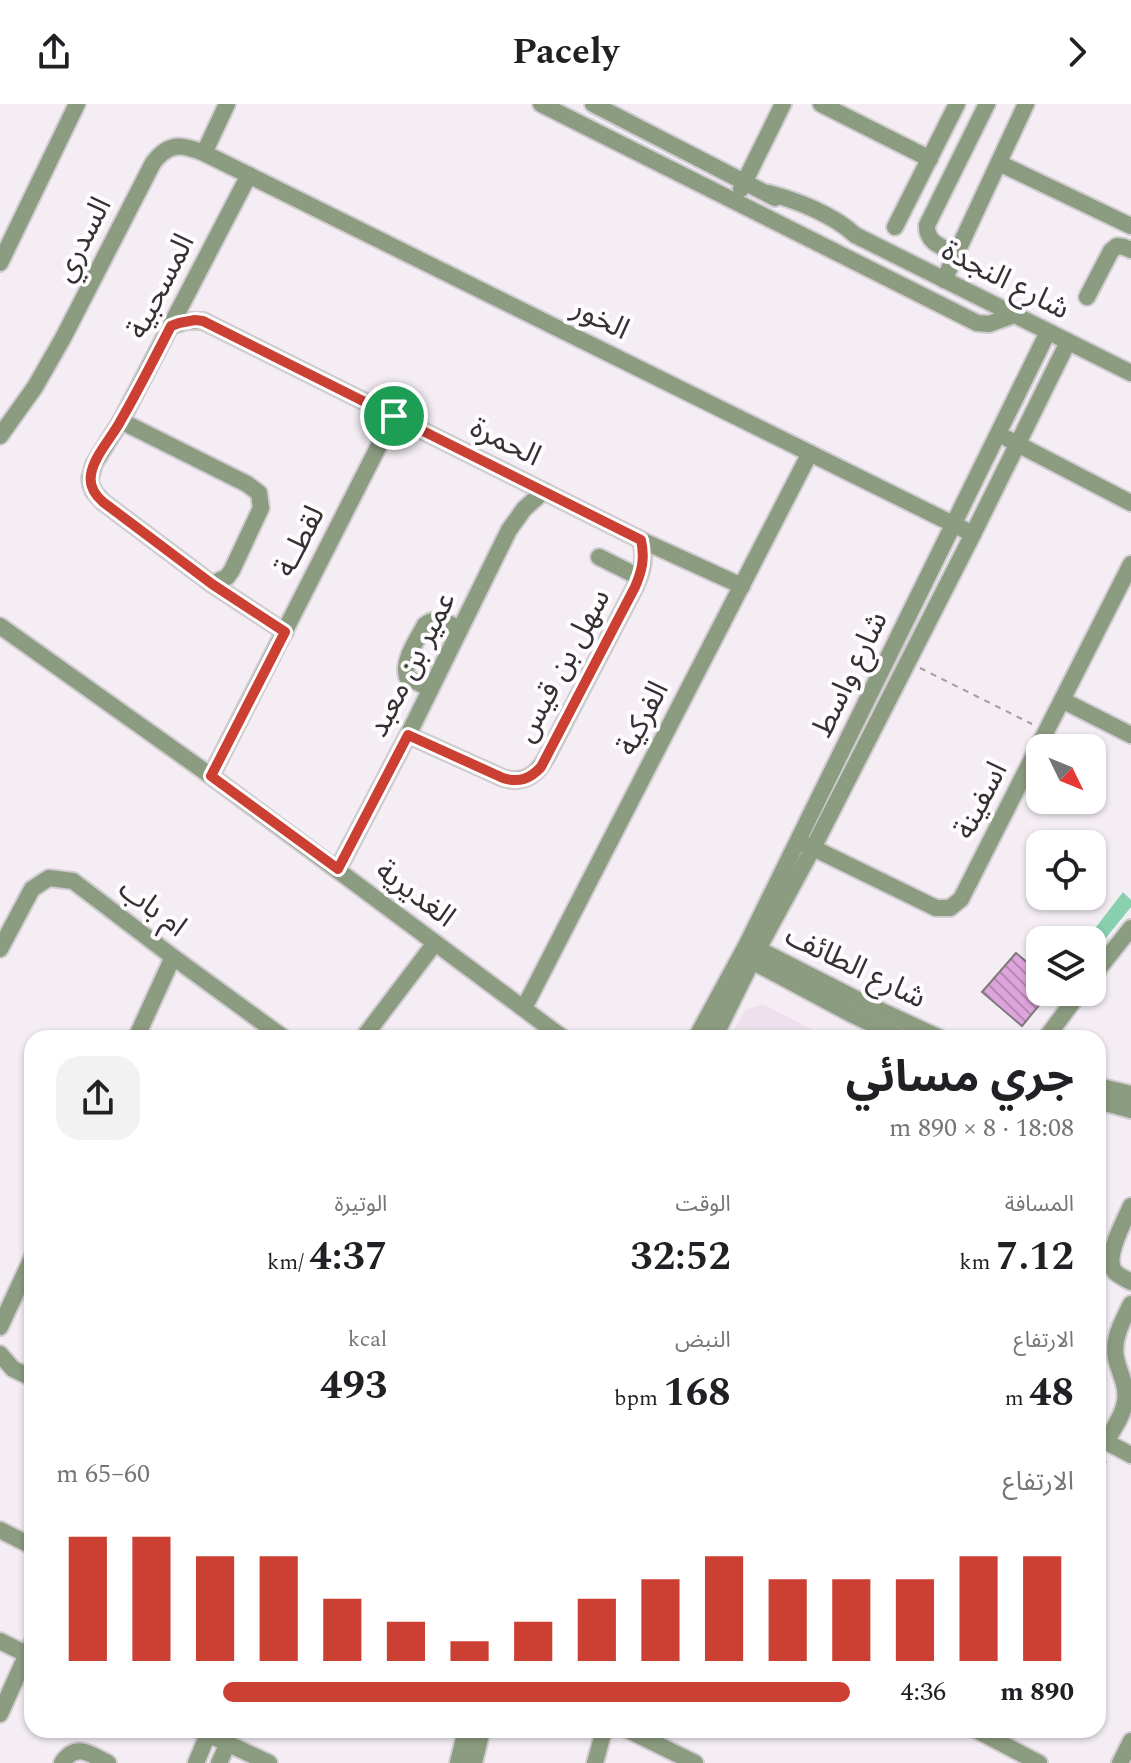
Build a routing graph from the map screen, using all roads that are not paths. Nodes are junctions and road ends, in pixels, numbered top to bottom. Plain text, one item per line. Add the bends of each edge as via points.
1 (77, 104) edge
2 (227, 104) edge
3 (541, 104) edge
4 (593, 104) edge
5 (783, 104) edge
6 (821, 104) edge
7 (957, 104) edge
8 (987, 104) edge
9 (1026, 104) edge
10 (204, 153) junction
11 (930, 159) junction
12 (999, 163) junction
13 (249, 175) junction
14 (745, 181) junction
15 (735, 201) junction
16 (1131, 226) edge
17 (895, 227) dead end
18 (929, 238) junction
19 (1131, 250) edge
20 (956, 253) junction
21 (0, 263) edge
22 (916, 265) junction
23 (944, 280) junction
24 (187, 296) junction
25 (1087, 297) dead end
26 (1014, 315) junction
27 (203, 321) junction
28 (171, 326) junction
29 (1048, 332) junction
30 (1068, 342) junction
31 (1131, 373) edge
32 (394, 416) junction
33 (121, 421) junction
34 (2, 428) edge
35 (998, 434) junction
36 (1017, 444) junction
37 (810, 453) junction
38 (544, 491) junction
39 (1131, 503) edge
40 (953, 524) junction
41 (973, 534) junction
42 (641, 540) junction
43 (599, 557) dead end
44 (1131, 564) edge
45 (639, 577) junction
46 (212, 584) junction
47 (742, 586) junction
48 (0, 626) edge
49 (460, 629) junction
50 (285, 632) junction
51 (430, 689) junction
52 (1062, 700) junction
53 (408, 735) junction
54 (1131, 735) edge
55 (211, 776) junction
56 (806, 844) junction
57 (338, 869) junction
58 (1131, 928) edge
59 (435, 943) junction
60 (1, 944) edge
61 (750, 952) junction
62 (173, 957) junction
63 (1106, 959) edge
64 (1070, 1006) edge
65 (524, 1008) junction
66 (140, 1030) edge
67 (273, 1030) edge
68 (369, 1030) edge
69 (553, 1030) edge
70 (701, 1030) edge
71 (717, 1030) edge
72 (885, 1030) edge
73 (923, 1030) edge
74 (1052, 1030) edge
75 (1106, 1088) edge
76 (1131, 1094) edge
77 (1106, 1103) edge
78 (1131, 1110) edge
79 (1131, 1206) edge
80 (24, 1275) edge
81 (1131, 1282) edge
82 (1131, 1304) edge
83 (0, 1327) edge
84 (0, 1354) edge
85 (24, 1374) edge
86 (1106, 1442) edge
87 (1131, 1455) edge
88 (0, 1530) edge
89 (24, 1542) edge
90 (0, 1641) edge
91 (24, 1649) edge
92 (24, 1664) edge
93 (0, 1714) edge
94 (202, 1738) edge
95 (217, 1738) edge
96 (464, 1738) edge
97 (480, 1738) edge
98 (602, 1738) edge
99 (644, 1738) edge
100 (991, 1738) edge
101 (1131, 1741) edge
102 (228, 1743) junction
103 (62, 1763) edge
104 (108, 1763) edge
105 (196, 1763) edge
106 (219, 1763) edge
107 (269, 1763) edge
108 (458, 1763) edge
109 (474, 1763) edge
110 (595, 1763) edge
111 (695, 1763) edge
112 (1039, 1763) edge
113 (1120, 1763) edge

1 - 21 street
2 - 10 street
3 - 15 street
4 - 14 street, شارع النجدة
5 - 14 street
6 - 11 street
7 - 11 street
8 - 18 street via 927,225
9 - 12 street
10 - 13 street, الخور
10 - 34 street, السدري via 179,145 159,154 35,387
11 - 17 street
12 - 16 street
12 - 20 street
13 - 24 street, المسحبية
13 - 37 street, الخور
14 - 15 street
14 - 22 street, شارع النجدة via 791,209
15 - 26 street via 977,323
18 - 20 street
18 - 22 street
19 - 25 street via 1117,246 1111,251
20 - 23 street
22 - 23 street, شارع النجدة
23 - 26 street, شارع النجدة
24 - 27 street
24 - 28 street, المسحبية
26 - 29 street, شارع النجدة
27 - 28 street
27 - 32 street, الحمرة
28 - 33 street, المسحبية
29 - 30 street, شارع النجدة
29 - 35 street, شارع واسط
30 - 31 street, شارع النجدة
30 - 36 street, شارع واسط
32 - 38 street, الحمرة
32 - 50 street, لقطــة
33 - 46 street, المسحبية via 94,464 94,492
33 - 46 street via 259,493 261,508 232,570
35 - 36 street
35 - 40 street, شارع واسط
36 - 39 street
36 - 41 street, شارع واسط
37 - 40 street, الخور
37 - 47 street, الفركية
38 - 42 street, الحمرة
38 - 49 street, عمير بن معبد via 509,530
40 - 41 street, الخور
40 - 56 street, شارع واسط
41 - 56 street, شارع واسط
42 - 45 street, سهل بن قيس via 644,559
42 - 47 street, الحمرة
43 - 45 street
44 - 52 street, اسفينة
45 - 53 street, سهل بن قيس via 535,773 520,781 503,778
46 - 50 street, المسحبية
47 - 65 street, الفركية
48 - 55 street, الغديرية
49 - 51 street, عمير بن معبد
49 - 51 street via 443,620 429,622 407,660 407,677
50 - 55 street, لقطــة
51 - 53 street, عمير بن معبد
52 - 54 street
52 - 56 street, اسفينة via 961,899 950,908 936,908
53 - 57 street, عمير بن معبد
55 - 57 street, الغديرية
56 - 61 street, شارع واسط
57 - 59 street, الغديرية
58 - 63 street
59 - 65 street, الغديرية
59 - 68 street
60 - 62 street, ام باب via 32,889 49,878 73,881
61 - 70 street, شارع واسط
61 - 71 street, شارع واسط
61 - 72 street, شارع الطائف
61 - 73 street, شارع الطائف
62 - 66 street
62 - 67 street, ام باب
64 - 74 street
65 - 69 street, الغديرية
75 - 76 street
77 - 78 street
79 - 81 street via 1110,1262
80 - 83 street
82 - 86 street via 1116,1350 1125,1401
84 - 85 street
86 - 87 street
88 - 89 street
90 - 91 street
92 - 93 street
94 - 105 street
95 - 102 street
96 - 108 street
97 - 109 street
98 - 110 street
99 - 111 street
100 - 112 street
101 - 113 street
102 - 106 street
102 - 107 street
103 - 104 street via 80,1751

